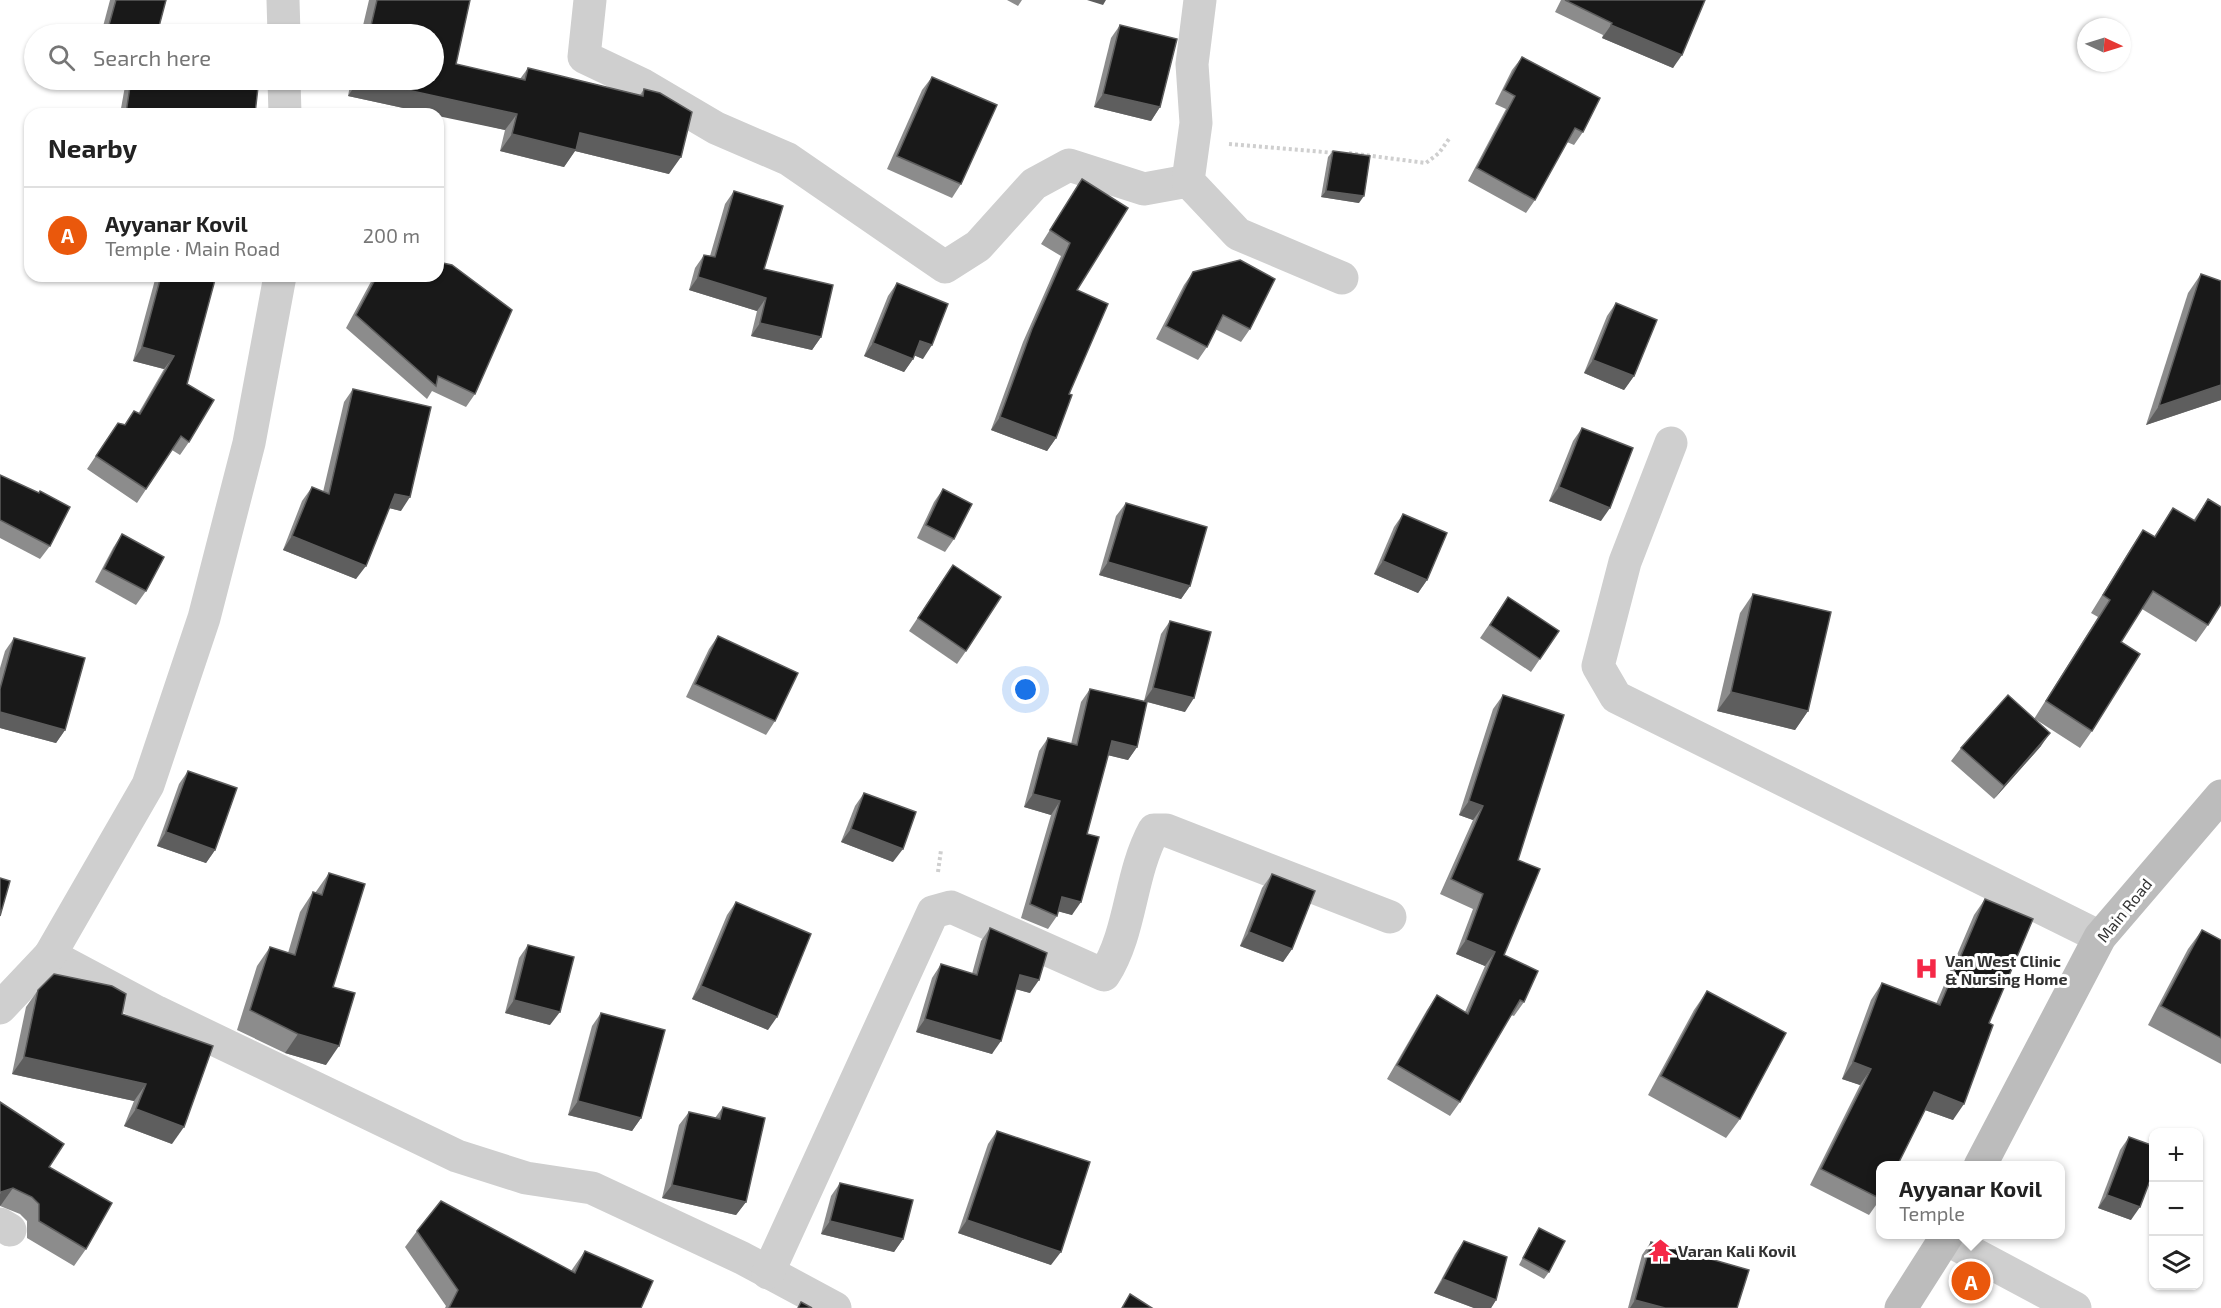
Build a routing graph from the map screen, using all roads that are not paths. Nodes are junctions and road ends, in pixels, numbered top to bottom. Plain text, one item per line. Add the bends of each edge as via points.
1 (283, 0) edge
2 (590, 0) edge
3 (1200, 0) edge
4 (284, 24) edge
5 (284, 90) edge
6 (285, 108) edge
7 (1188, 181) junction
8 (1342, 278) dead end
9 (279, 282) edge
10 (1671, 443) dead end
11 (2221, 796) edge
12 (1390, 917) dead end
13 (2100, 937) junction
14 (50, 955) junction
15 (0, 1008) edge
16 (1983, 1161) edge
17 (1946, 1239) edge
18 (1951, 1239) edge
19 (768, 1273) junction
20 (835, 1308) edge
21 (1901, 1308) edge
22 (2075, 1308) edge

1 - 4 street
2 - 7 street via 584,57 643,84 716,128 788,159 945,267 978,246 1034,184 1070,165 1144,189
3 - 7 street via 1192,64 1197,123
5 - 6 street
7 - 8 street via 1238,234
9 - 14 street via 249,443 204,618 148,785
10 - 13 street via 1625,562 1598,666 1616,697
11 - 13 main road, Main Road
12 - 19 street via 1166,830 1154,830 1144,849 1118,954 1104,975 951,907 933,912
13 - 16 main road, Main Road
14 - 15 street
14 - 19 street via 157,1012 457,1156 526,1178 592,1188
17 - 21 main road
18 - 22 street
19 - 20 street

